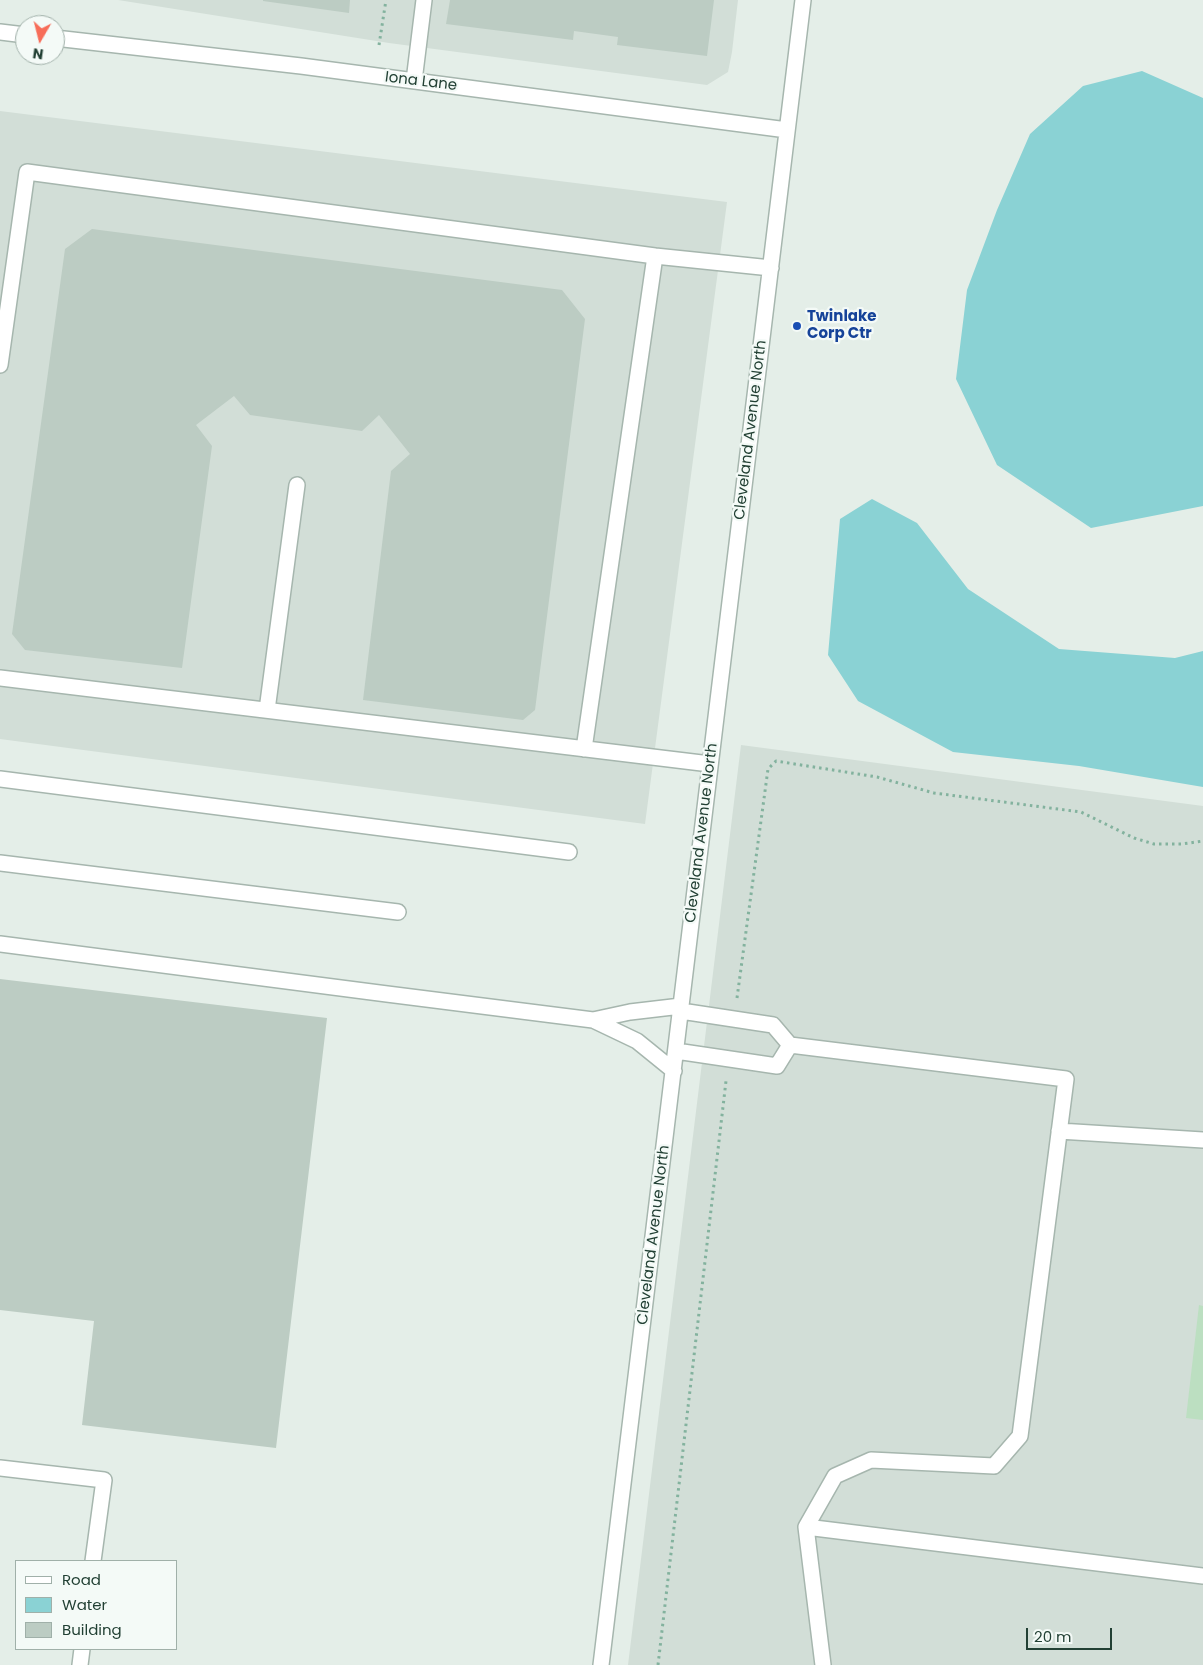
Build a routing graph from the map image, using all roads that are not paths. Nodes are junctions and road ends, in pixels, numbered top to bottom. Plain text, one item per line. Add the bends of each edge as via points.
1 (424, 0) edge
2 (803, 0) edge
3 (0, 32) edge
4 (15, 34) edge
5 (65, 39) edge
6 (414, 81) junction
7 (787, 130) junction
8 (655, 256) junction
9 (770, 268) junction
10 (0, 365) edge
11 (297, 485) dead end
12 (0, 678) edge
13 (267, 710) junction
14 (584, 749) junction
15 (710, 764) junction
16 (0, 779) edge
17 (570, 852) dead end
18 (0, 863) edge
19 (398, 912) dead end
20 (0, 944) edge
21 (681, 1009) junction
22 (593, 1020) junction
23 (790, 1045) junction
24 (676, 1051) junction
25 (674, 1071) junction
26 (1060, 1131) junction
27 (1203, 1140) edge
28 (0, 1468) edge
29 (806, 1527) junction
30 (94, 1560) edge
31 (1203, 1576) edge
32 (82, 1650) edge
33 (80, 1665) edge
34 (602, 1665) edge
35 (823, 1665) edge

1 - 6 street
2 - 7 street, Cleveland Avenue North
3 - 4 street
5 - 6 street, Iona Lane
6 - 7 street, Iona Lane
7 - 9 street, Cleveland Avenue North
8 - 9 street
8 - 10 street via 27,172
8 - 14 street
9 - 15 street, Cleveland Avenue North
11 - 13 street
12 - 13 street
13 - 14 street
14 - 15 street
15 - 21 street, Cleveland Avenue North
16 - 17 street
18 - 19 street
20 - 22 street
21 - 22 street via 630,1012
21 - 23 street via 773,1026
21 - 24 street, Cleveland Avenue North
22 - 25 street via 637,1041
23 - 24 street via 777,1066
23 - 26 street via 1066,1079
24 - 25 street, Cleveland Avenue North
25 - 34 street, Cleveland Avenue North
26 - 27 street
26 - 29 street via 1020,1436 994,1466 871,1460 835,1476
28 - 30 street via 104,1480
29 - 31 street
29 - 35 street
32 - 33 street

